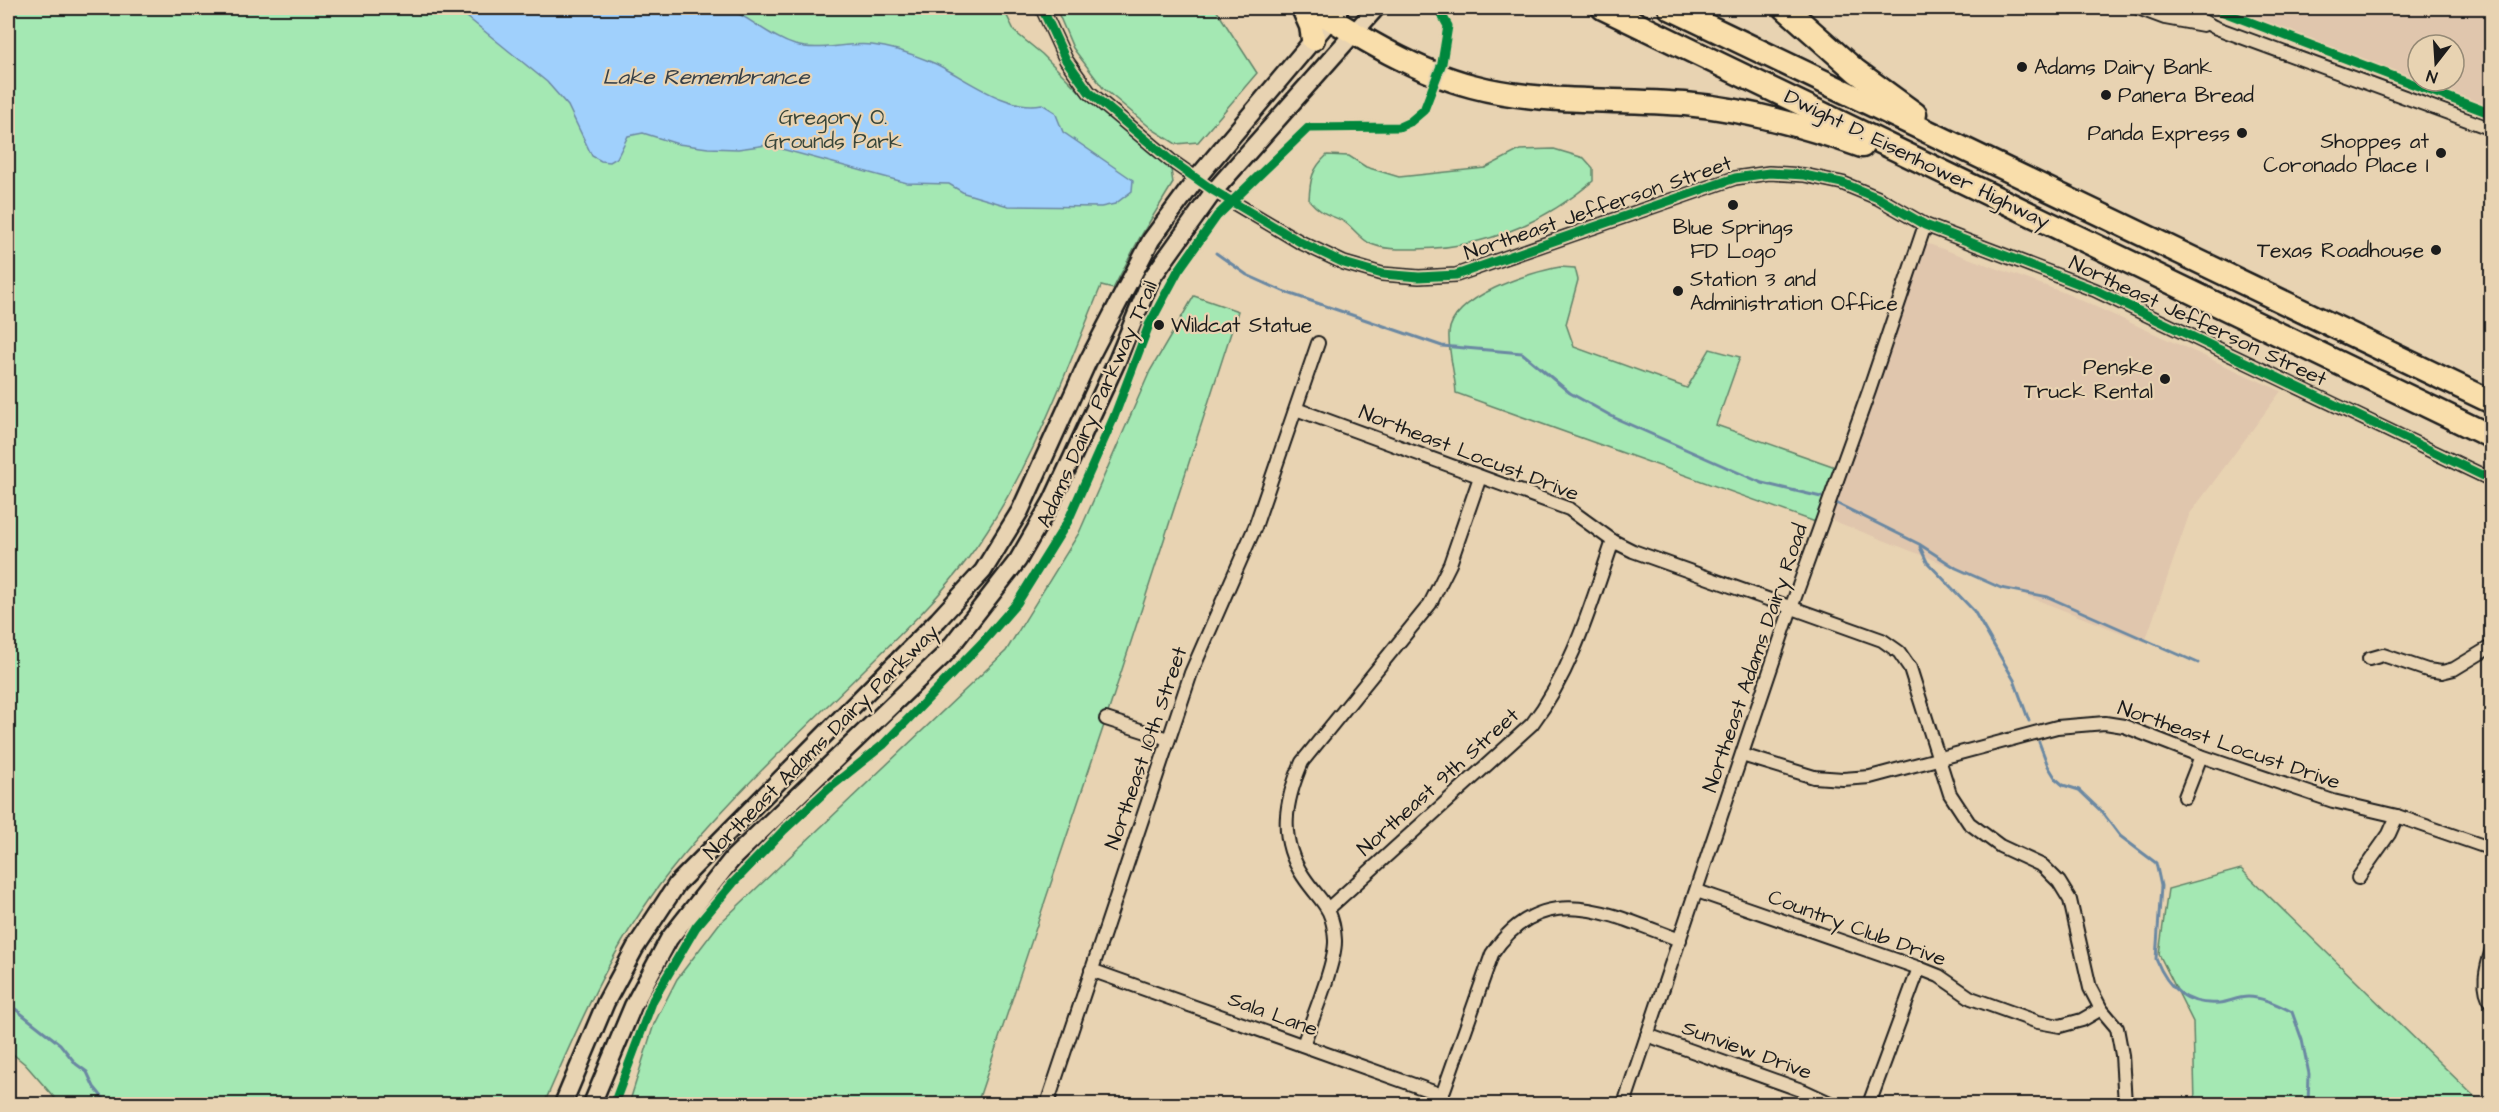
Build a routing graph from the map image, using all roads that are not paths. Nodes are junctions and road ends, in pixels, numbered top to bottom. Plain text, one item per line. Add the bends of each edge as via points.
1 (1042, 8) edge
2 (1303, 8) edge
3 (1376, 8) edge
4 (1603, 8) edge
5 (1670, 8) edge
6 (1785, 8) edge
7 (2138, 8) edge
8 (2179, 8) edge
9 (1328, 11) edge
10 (2214, 27) junction
11 (1354, 32) junction
12 (1312, 39) junction
13 (2492, 129) edge
14 (1957, 146) junction
15 (1197, 178) junction
16 (1967, 183) junction
17 (1214, 191) junction
18 (1925, 225) junction
19 (1318, 343) dead end
20 (2492, 402) edge
21 (1296, 409) junction
22 (2492, 437) edge
23 (1480, 477) junction
24 (2492, 480) edge
25 (1613, 541) junction
26 (1791, 608) junction
27 (2492, 646) edge
28 (2369, 659) dead end
29 (1106, 719) dead end
30 (1168, 739) junction
31 (1742, 755) junction
32 (2201, 756) junction
33 (1939, 759) junction
34 (2185, 797) dead end
35 (2397, 816) junction
36 (2492, 849) edge
37 (2358, 878) dead end
38 (1697, 891) junction
39 (1329, 908) junction
40 (1680, 940) junction
41 (2492, 949) edge
42 (1919, 968) junction
43 (1091, 970) junction
44 (2492, 1003) edge
45 (2101, 1009) junction
46 (1647, 1035) junction
47 (1303, 1045) junction
48 (1441, 1100) edge
49 (563, 1104) edge
50 (592, 1104) edge
51 (1047, 1104) edge
52 (1624, 1104) edge
53 (1832, 1104) edge
54 (1869, 1104) edge
55 (2125, 1104) edge

1 - 15 street, Northeast Jefferson Street via 1066,60 1089,92
2 - 12 highway
3 - 11 main road, Northeast Adams Dairy Parkway
4 - 16 highway, Dwight D. Eisenhower Highway
5 - 14 highway, Dwight D. Eisenhower Highway
6 - 14 highway via 1856,71
7 - 10 street via 2165,18
8 - 10 street
9 - 11 highway
9 - 12 main road, Northeast Adams Dairy Parkway
10 - 13 street
11 - 16 highway via 1398,57 1472,86 1540,99 1634,101 1737,111 1786,121
11 - 17 main road, Northeast Adams Dairy Parkway
12 - 15 main road, Northeast Adams Dairy Parkway
14 - 20 highway, Dwight D. Eisenhower Highway
15 - 17 street, Northeast Jefferson Street
15 - 49 main road, Northeast Adams Dairy Parkway via 1151,240 1088,361 1020,511 983,571 677,884 606,1002
16 - 22 highway, Dwight D. Eisenhower Highway
17 - 18 street, Northeast Jefferson Street via 1344,263 1382,274 1419,277 1455,275 1735,178 1769,173 1842,183
17 - 50 main road, Northeast Adams Dairy Parkway via 1151,279 1052,501 1018,560 944,655 726,867 669,939 633,1006
18 - 24 street, Northeast Jefferson Street via 2095,290
18 - 26 street, Northeast Adams Dairy Road
19 - 21 street, Northeast 10th Street
21 - 23 street, Northeast Locust Drive
21 - 30 street, Northeast 10th Street via 1255,527 1191,673
23 - 25 street, Northeast Locust Drive via 1569,509
23 - 39 street via 1450,564 1434,597 1302,762 1292,783 1286,806 1287,840 1302,875
25 - 26 street, Northeast Locust Drive
25 - 39 street, Northeast 9th Street via 1571,659 1532,724
26 - 31 street, Northeast Adams Dairy Road
26 - 33 street, Northeast Locust Drive via 1882,640 1899,652 1910,668
27 - 28 street via 2442,672 2383,656
29 - 30 street
30 - 43 street, Northeast 10th Street
31 - 33 street, Northeast Locust Drive via 1814,777 1842,779 1870,777
31 - 38 street, Northeast Adams Dairy Road
32 - 33 street, Northeast Locust Drive via 2124,726 2089,723 2053,728
32 - 34 street
32 - 35 street, Northeast Locust Drive via 2333,801
33 - 45 street, Northeast Locust Drive via 1950,794 1969,823 2000,846 2043,866 2059,882 2076,917 2088,980
35 - 36 street, Northeast Locust Drive
35 - 37 street
38 - 40 street, Northeast Adams Dairy Road
38 - 42 street, Country Club Drive
39 - 47 street via 1335,943 1332,959
40 - 46 street, Northeast Adams Dairy Road
40 - 48 street via 1597,909 1556,909 1530,918 1508,933 1492,954
41 - 44 street via 2485,982
42 - 45 street, Country Club Drive via 1939,976 1971,999 2038,1022 2060,1026
42 - 54 street
43 - 47 street, Sala Lane
43 - 51 street, Northeast 10th Street
45 - 55 street, Northeast Locust Drive via 2117,1028
46 - 52 street, Northeast Adams Dairy Road
46 - 53 street, Sunview Drive
47 - 48 street, Sala Lane

